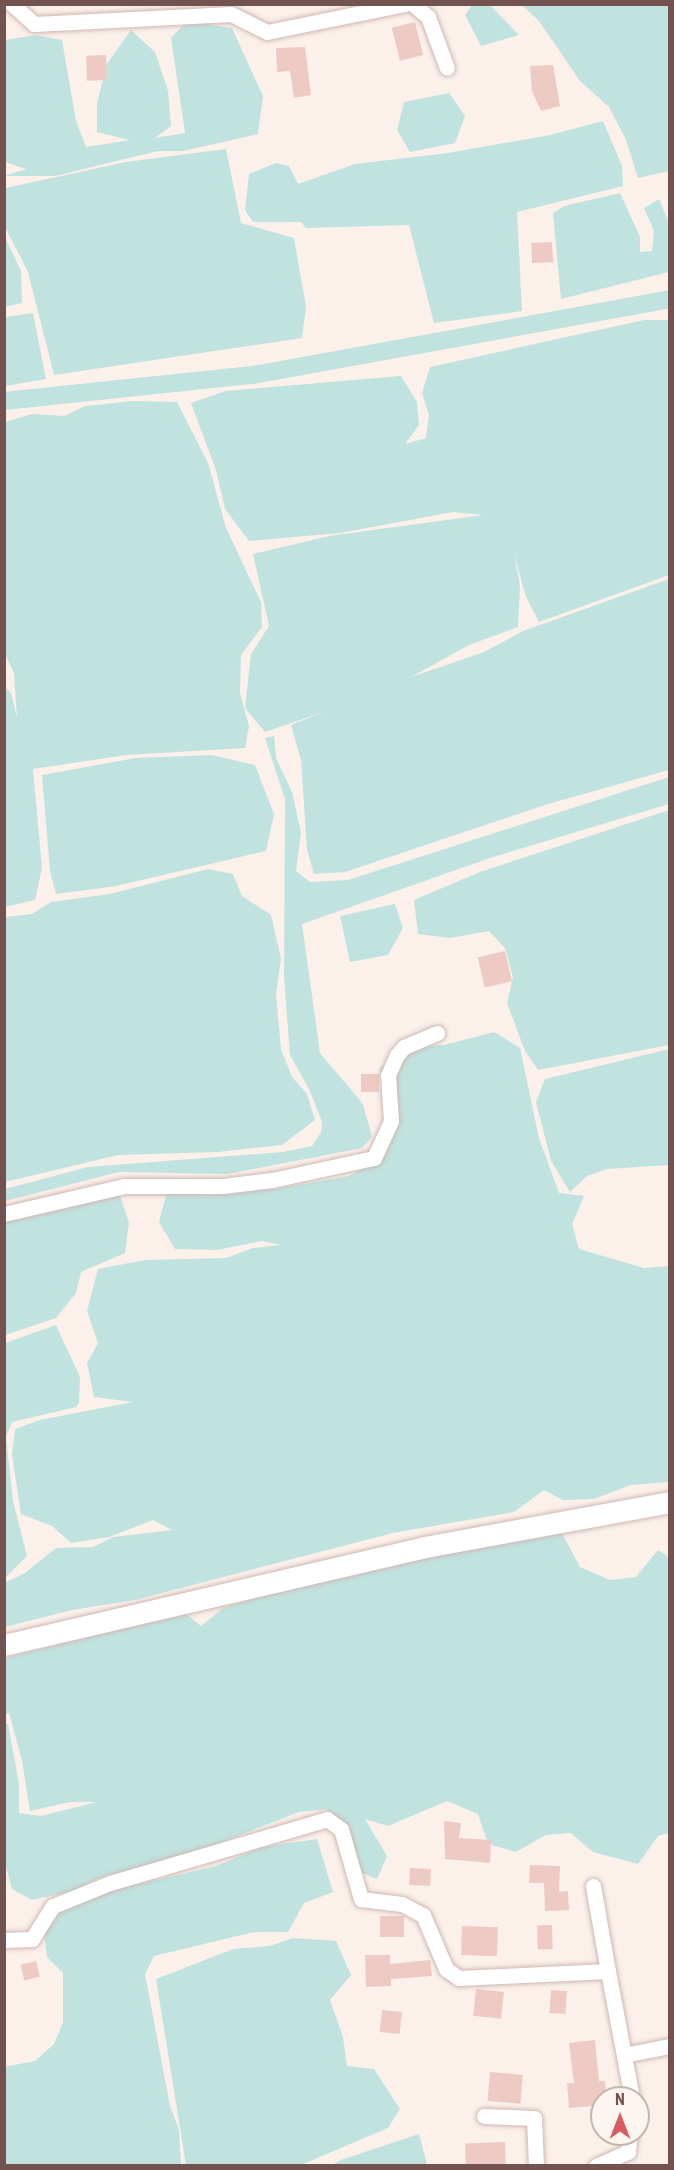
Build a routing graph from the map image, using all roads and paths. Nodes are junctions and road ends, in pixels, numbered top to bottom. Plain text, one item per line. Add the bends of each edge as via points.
1 (12, 4) edge
2 (405, 4) edge
3 (413, 4) edge
4 (447, 68) dead end
5 (437, 1033) dead end
6 (4, 1214) edge
7 (669, 1502) edge
8 (4, 1646) edge
9 (593, 1886) dead end
10 (4, 1940) edge
11 (609, 1971) junction
12 (669, 2046) edge
13 (624, 2055) junction
14 (630, 2086) edge
15 (484, 2116) dead end
16 (629, 2146) edge
17 (536, 2166) edge
18 (596, 2166) edge

1 - 2 street via 34,24 231,14 267,32
3 - 4 street via 428,18
5 - 6 street via 404,1047 397,1055 388,1075 391,1121 384,1144 374,1158 272,1180 223,1186 124,1186
7 - 8 street via 425,1547
9 - 11 street
10 - 11 street via 32,1939 53,1906 110,1883 327,1818 341,1829 361,1899 402,1904 423,1915 446,1969 459,1978
11 - 13 street
12 - 13 street
13 - 14 street
15 - 17 street via 534,2118
16 - 18 street via 628,2152

